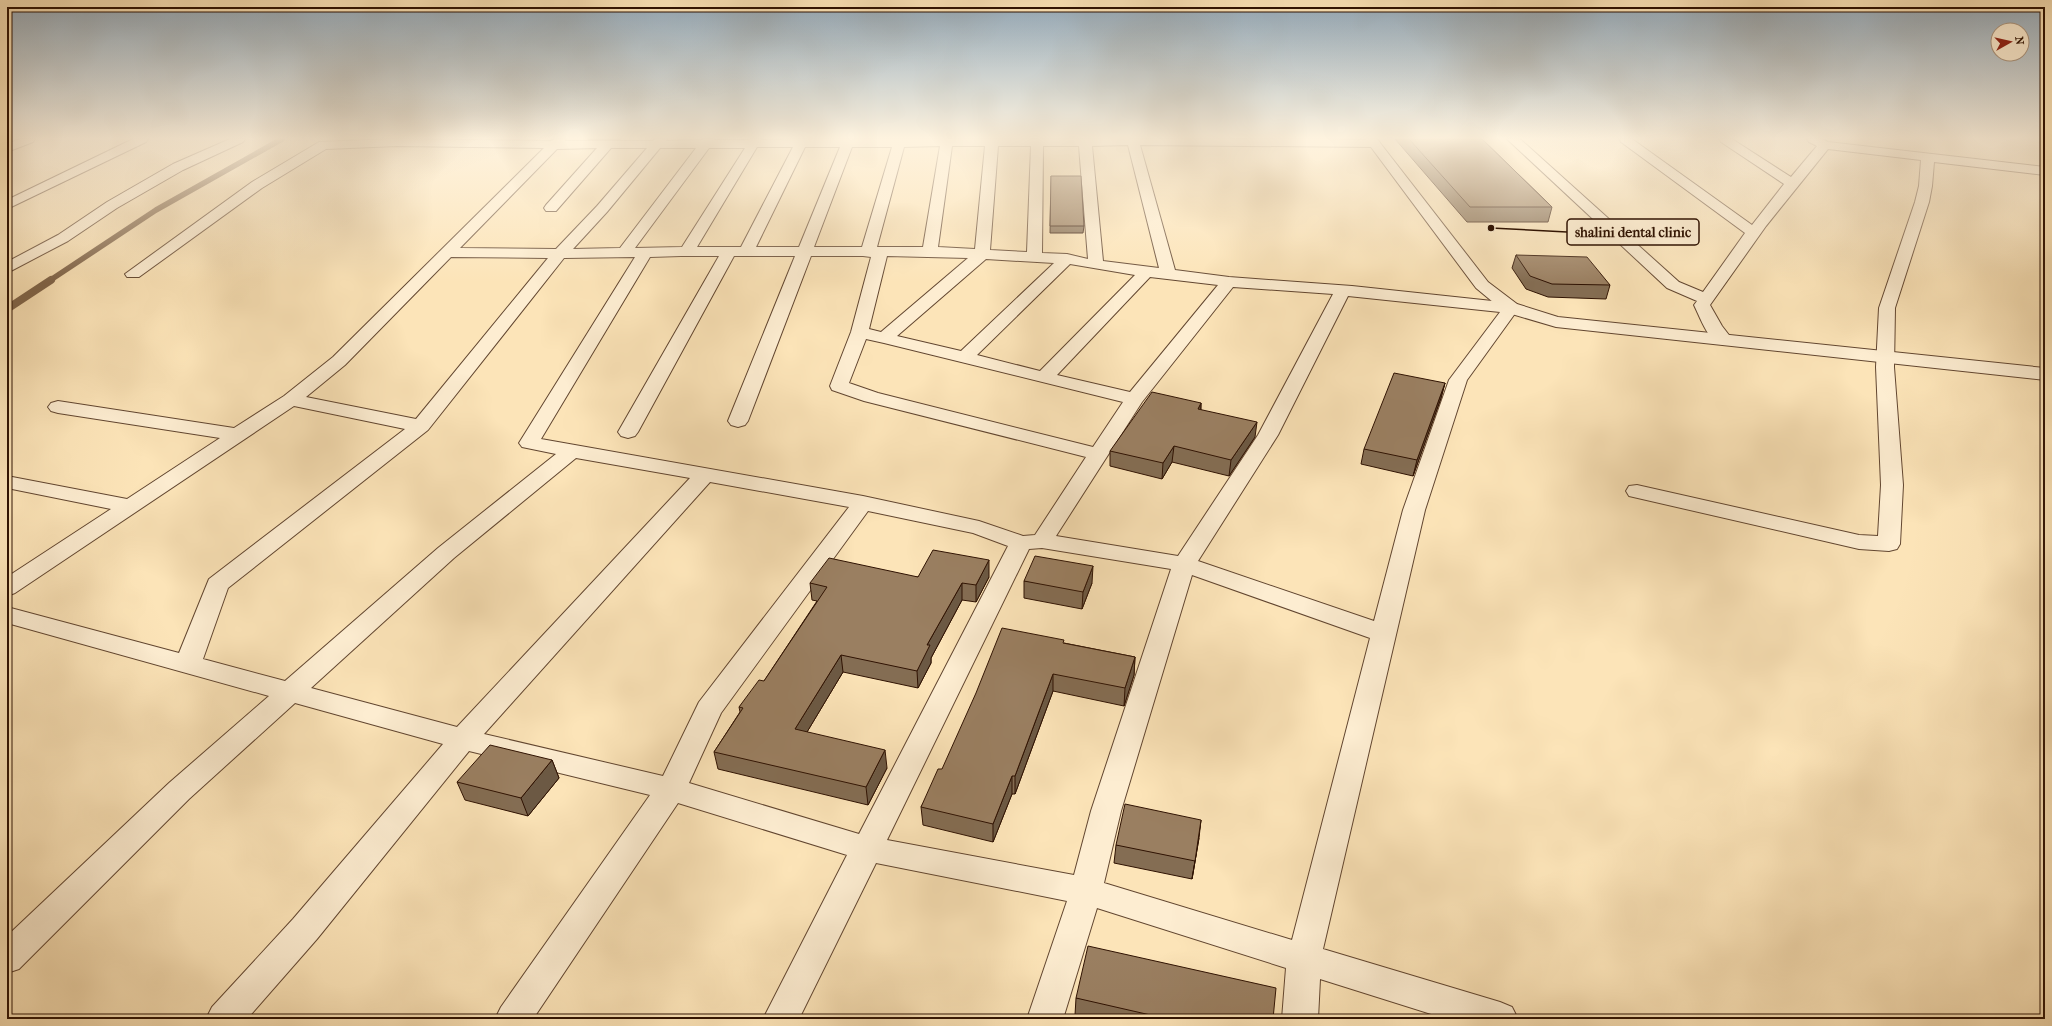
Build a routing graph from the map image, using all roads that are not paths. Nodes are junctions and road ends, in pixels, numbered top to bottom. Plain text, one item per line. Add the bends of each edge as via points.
1 (45, 187) edge
2 (143, 187) edge
3 (254, 187) edge
4 (513, 187) edge
5 (570, 187) edge
6 (620, 187) edge
7 (674, 187) edge
8 (726, 187) edge
9 (775, 187) edge
10 (829, 187) edge
11 (889, 187) edge
12 (940, 187) edge
13 (988, 187) edge
14 (1036, 187) edge
15 (1089, 187) edge
16 (1145, 187) edge
17 (1408, 187) edge
18 (1566, 187) edge
19 (1692, 187) edge
20 (1788, 187) edge
21 (1925, 187) edge
22 (7, 206) edge
23 (550, 208) dead end
24 (1754, 232) junction
25 (447, 252) junction
26 (686, 252) junction
27 (737, 252) junction
28 (803, 252) junction
29 (874, 252) junction
30 (930, 252) junction
31 (624, 253) junction
32 (646, 253) junction
33 (560, 254) junction
34 (982, 254) junction
35 (1034, 258) junction
36 (1068, 259) junction
37 (1096, 265) junction
38 (7, 268) edge
39 (1147, 271) junction
40 (1168, 273) junction
41 (133, 274) dead end
42 (1229, 282) junction
43 (1342, 292) junction
44 (1706, 299) junction
45 (1511, 308) junction
46 (860, 332) junction
47 (884, 338) junction
48 (1723, 339) junction
49 (965, 357) junction
50 (1885, 357) junction
51 (2045, 374) edge
52 (1044, 377) junction
53 (1134, 399) junction
54 (291, 400) junction
55 (58, 408) dead end
56 (738, 421) dead end
57 (421, 426) junction
58 (628, 432) dead end
59 (238, 435) junction
60 (572, 451) junction
61 (1098, 454) junction
62 (705, 475) junction
63 (7, 482) edge
64 (1637, 492) dead end
65 (863, 503) junction
66 (129, 506) junction
67 (1031, 542) junction
68 (1184, 564) junction
69 (7, 588) edge
70 (7, 615) edge
71 (1383, 633) junction
72 (188, 664) junction
73 (291, 691) junction
74 (463, 739) junction
75 (671, 789) junction
76 (868, 849) junction
77 (1086, 890) junction
78 (7, 958) edge
79 (1304, 958) junction
80 (224, 1019) edge
81 (513, 1019) edge
82 (782, 1019) edge
83 (1045, 1019) edge
84 (1300, 1019) edge
85 (1500, 1019) edge

1 - 22 street
2 - 38 street via 63,238
3 - 41 street
4 - 25 street
5 - 23 street
6 - 33 street
7 - 31 street
8 - 26 street
9 - 27 street
10 - 28 street
11 - 29 street
12 - 30 street
13 - 34 street
14 - 35 street
15 - 37 street
16 - 40 street
17 - 45 street via 1482,285
18 - 44 street via 1673,285
19 - 24 street
20 - 24 street
21 - 50 street via 1920,210 1887,307
24 - 44 street
25 - 33 street
25 - 54 street via 339,361
26 - 27 street
26 - 32 street
27 - 28 street
27 - 58 street
28 - 29 street
28 - 56 street
29 - 30 street
29 - 46 street
30 - 34 street
31 - 32 street
31 - 33 street
32 - 60 street via 529,443
33 - 57 street
34 - 35 street
34 - 47 street
35 - 36 street
36 - 37 street
36 - 49 street
37 - 39 street
39 - 40 street
39 - 52 street
40 - 42 street
42 - 43 street
42 - 53 street
43 - 45 street
43 - 68 street via 1268,435
44 - 48 street via 1702,305
45 - 48 street via 1556,322
45 - 71 street via 1458,380 1414,510
46 - 47 street
46 - 61 street via 839,386 871,397
47 - 49 street
48 - 50 street
49 - 52 street
50 - 51 street
50 - 64 street via 1893,518 1889,544 1859,542
52 - 53 street
53 - 61 street
54 - 57 street
54 - 59 street
55 - 59 street
57 - 72 street via 217,584
59 - 66 street
60 - 62 street
60 - 73 street via 446,553
61 - 67 street
62 - 65 street
62 - 74 street
63 - 66 street
65 - 67 street
65 - 75 street via 709,709
66 - 69 street
67 - 68 street
67 - 76 street
68 - 71 street
68 - 77 street via 1106,810
70 - 72 street
71 - 79 street
72 - 73 street
73 - 74 street
73 - 78 street via 179,791
74 - 75 street
74 - 80 street via 305,929
75 - 76 street
75 - 81 street
76 - 77 street
76 - 82 street
77 - 79 street
77 - 83 street
79 - 84 street
79 - 85 street

